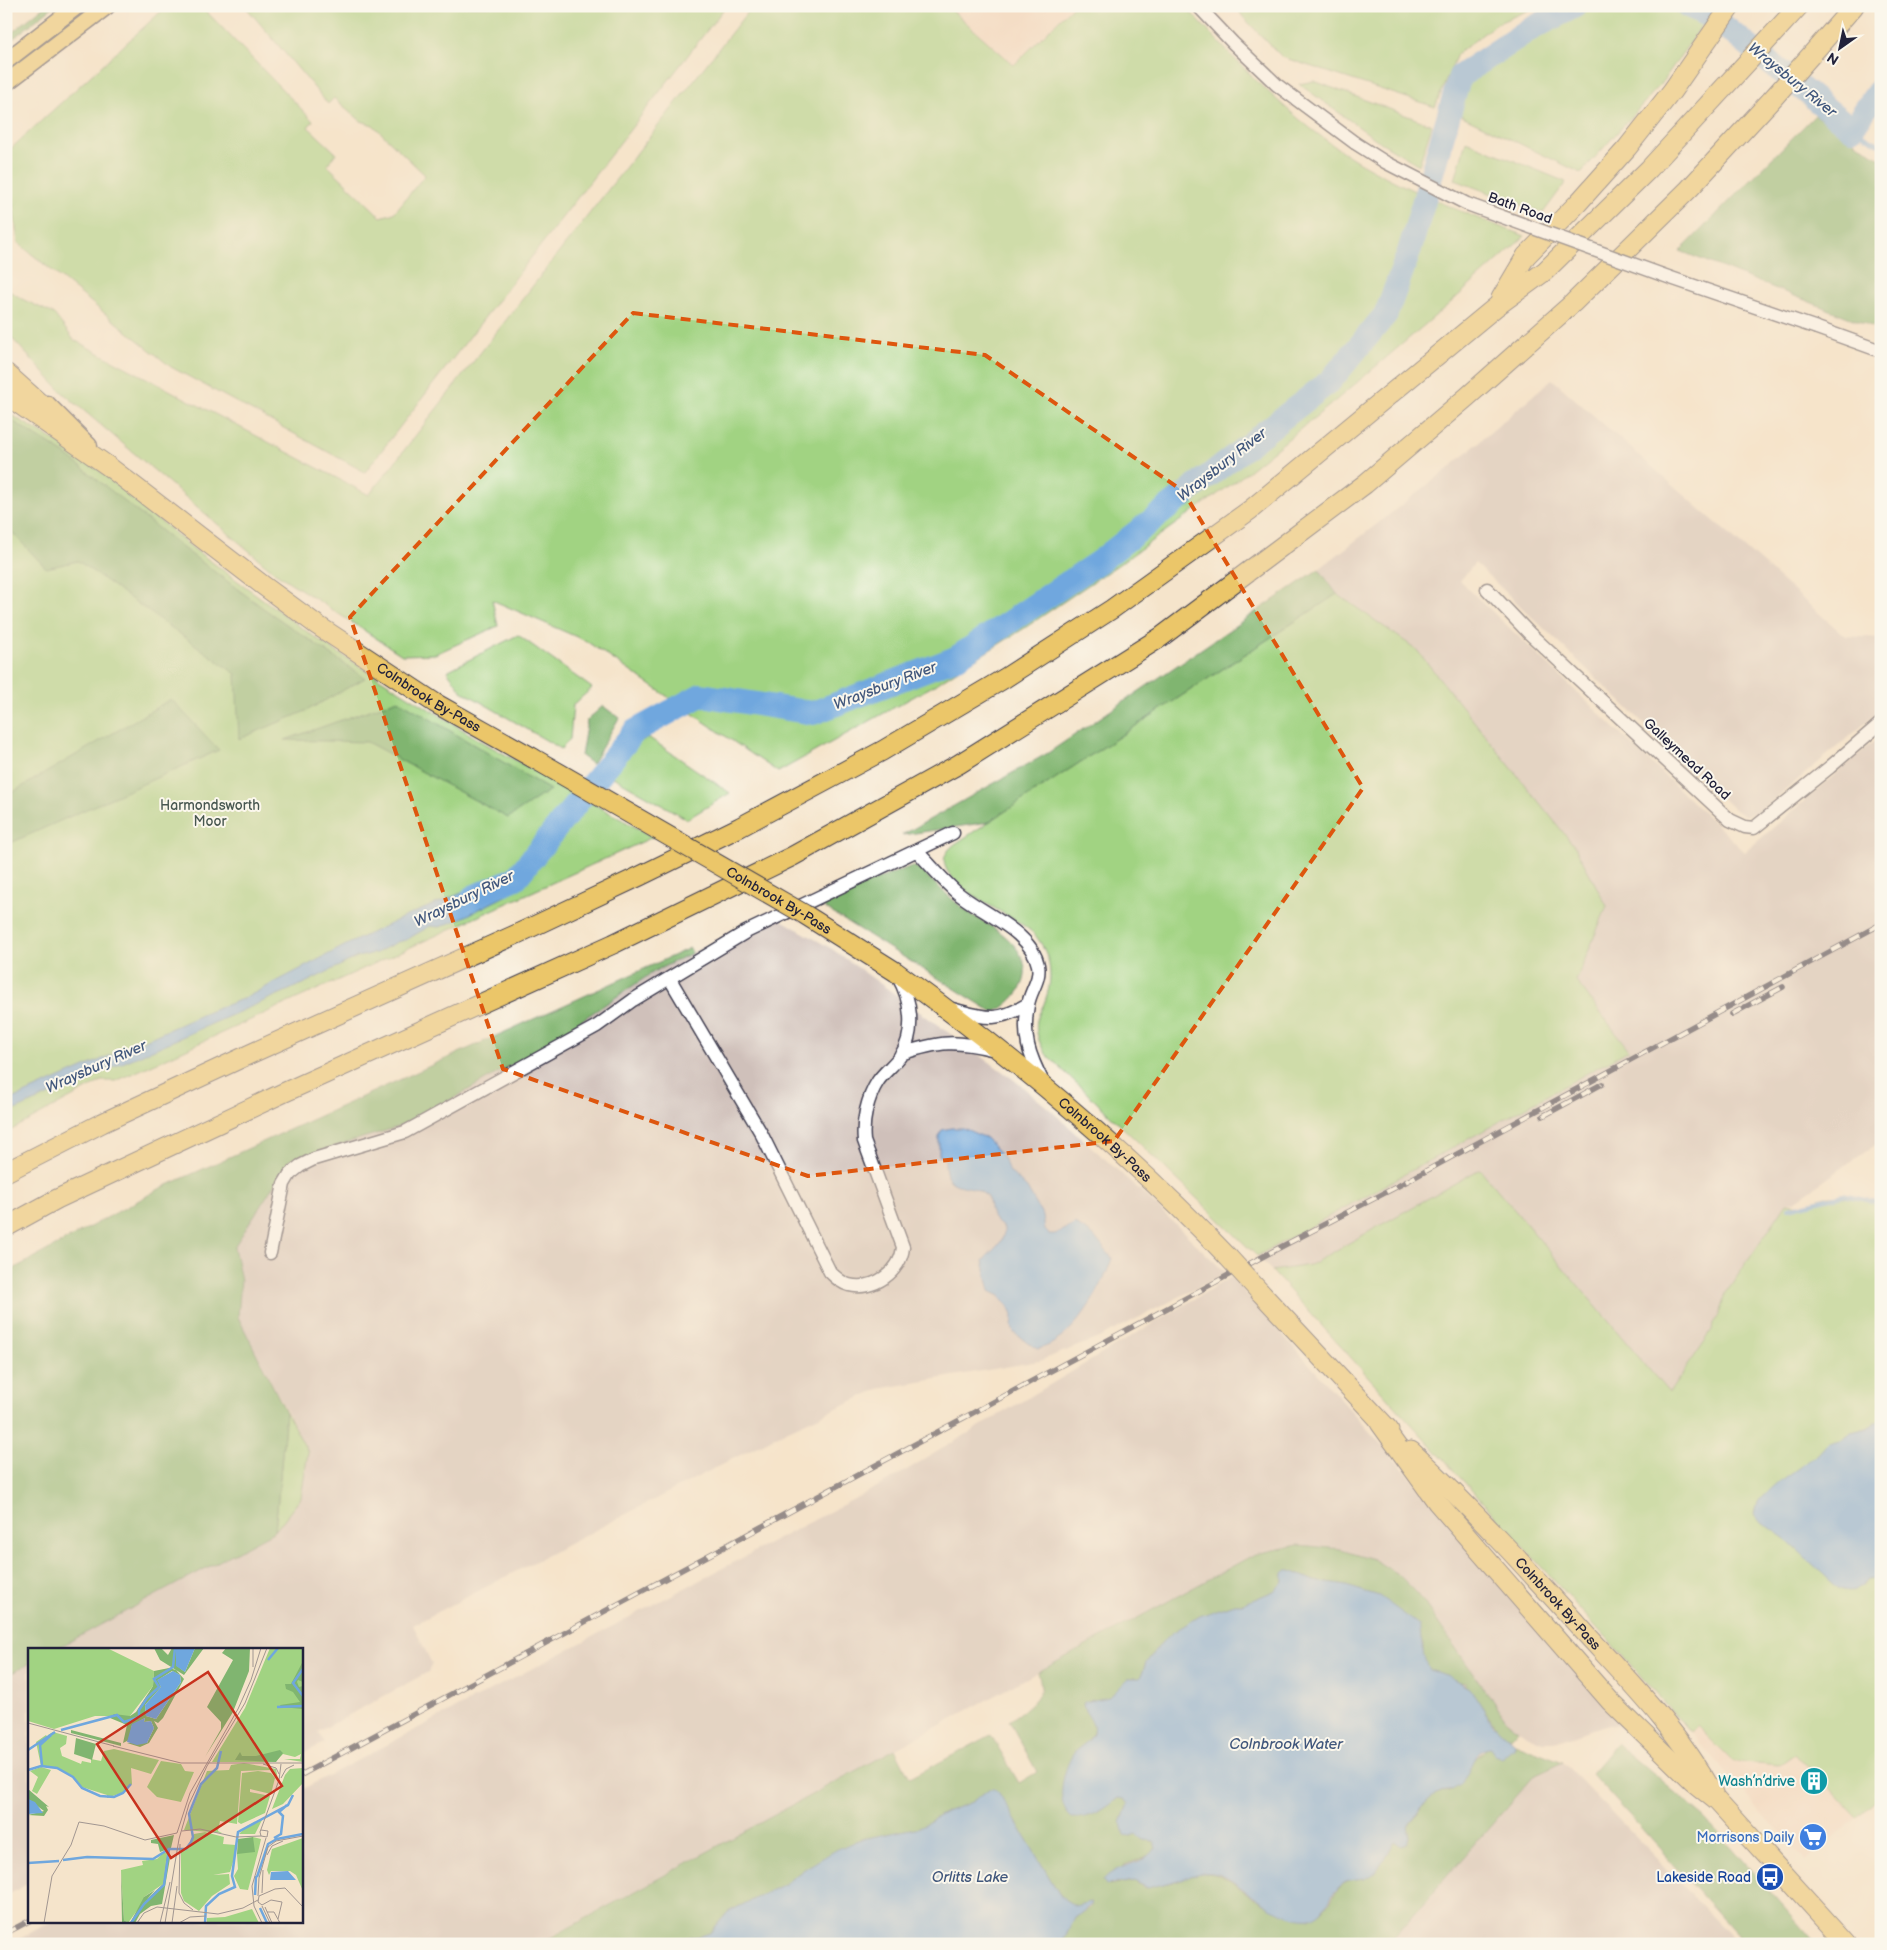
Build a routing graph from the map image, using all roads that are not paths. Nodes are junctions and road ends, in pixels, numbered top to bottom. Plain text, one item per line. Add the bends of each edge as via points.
1 (77, 6) edge
2 (107, 6) edge
3 (1198, 6) edge
4 (1731, 6) edge
5 (1799, 6) edge
6 (1854, 6) edge
7 (6, 61) edge
8 (6, 83) edge
9 (1497, 306) junction
10 (1881, 351) edge
11 (6, 363) edge
12 (6, 373) edge
13 (6, 395) edge
14 (108, 466) junction
15 (1487, 589) dead end
16 (1881, 723) edge
17 (952, 833) dead end
18 (917, 851) junction
19 (896, 972) junction
20 (670, 979) junction
21 (1028, 1004) junction
22 (944, 1007) junction
23 (1002, 1052) junction
24 (901, 1054) junction
25 (1045, 1086) junction
26 (6, 1172) edge
27 (6, 1227) edge
28 (270, 1253) dead end
29 (1380, 1422) junction
30 (1717, 1801) junction
31 (1847, 1944) edge

1 - 7 main road
2 - 8 main road
3 - 10 street, Bath Road, bridge via 1277,85 1355,143 1467,204
4 - 9 highway via 1672,91 1626,148 1526,256
5 - 9 highway via 1649,169 1545,271
6 - 27 highway via 1689,189 1573,303 1364,484 1161,637 960,764 793,856 613,944 57,1199
9 - 26 highway via 1250,510 1112,609 1005,678 882,751 640,876 102,1123
11 - 14 main road
12 - 14 highway
13 - 14 highway
14 - 19 highway, Colnbrook By-Pass, bridge via 317,625 435,703 804,914
15 - 16 street, Galleymead Road via 1529,633 1705,797 1730,820 1745,827 1754,828
17 - 18 street
18 - 20 street via 746,932
18 - 21 street via 954,890 1024,939 1038,964 1035,988
19 - 22 highway, Colnbrook By-Pass
19 - 24 street via 908,996 910,1012 907,1038
20 - 24 street via 761,1133 830,1272 847,1284 860,1286 883,1279 895,1268 902,1251 863,1132 867,1108 877,1082
20 - 28 street via 597,1026 405,1132 300,1166 284,1184
21 - 22 street via 997,1018
21 - 25 street via 1028,1048
22 - 23 highway, Colnbrook By-Pass
23 - 24 street via 950,1042
23 - 25 highway, Colnbrook By-Pass
25 - 29 highway, Colnbrook By-Pass, bridge via 1146,1176 1228,1257
29 - 30 highway, Colnbrook By-Pass via 1437,1502 1611,1702
29 - 30 highway, Colnbrook By-Pass via 1450,1489 1624,1676 1671,1731
30 - 31 highway, Colnbrook By-Pass

